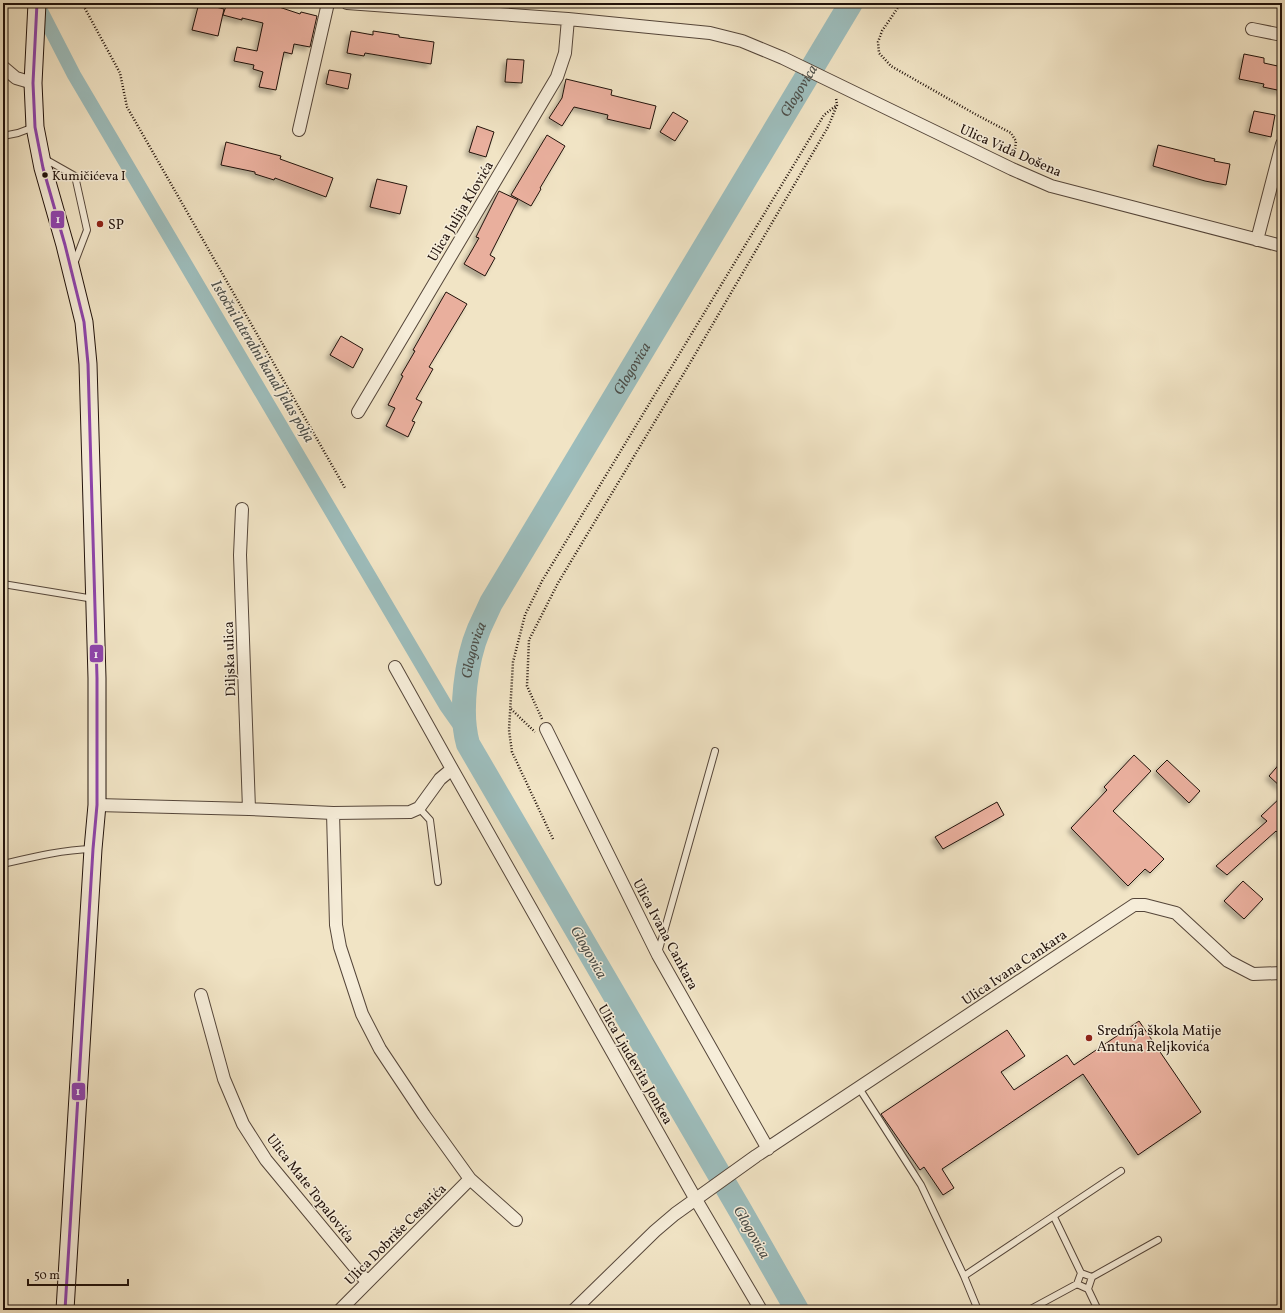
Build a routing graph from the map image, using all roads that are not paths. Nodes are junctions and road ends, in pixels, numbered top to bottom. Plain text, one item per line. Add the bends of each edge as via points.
1 (38, 3) edge
2 (328, 3) edge
3 (347, 3) edge
4 (395, 5) edge
5 (568, 19) junction
6 (1252, 28) dead end
7 (1282, 35) edge
8 (3, 67) edge
9 (33, 83) junction
10 (35, 127) junction
11 (299, 130) dead end
12 (3, 136) edge
13 (1282, 144) edge
14 (40, 156) junction
15 (1257, 240) junction
16 (1282, 246) edge
17 (71, 271) junction
18 (358, 412) dead end
19 (242, 509) dead end
20 (3, 584) edge
21 (95, 599) junction
22 (395, 667) dead end
23 (546, 729) road end
24 (715, 751) dead end
25 (452, 769) junction
26 (97, 804) junction
27 (419, 808) junction
28 (249, 809) junction
29 (333, 813) junction
30 (93, 849) junction
31 (3, 864) edge
32 (438, 882) dead end
33 (658, 955) junction
34 (1282, 973) edge
35 (201, 995) dead end
36 (859, 1088) junction
37 (768, 1149) junction
38 (1121, 1171) dead end
39 (470, 1179) junction
40 (700, 1195) junction
41 (1054, 1217) junction
42 (516, 1220) dead end
43 (1158, 1240) dead end
44 (1081, 1273) junction
45 (964, 1276) junction
46 (1092, 1277) junction
47 (367, 1282) junction
48 (1077, 1284) junction
49 (1088, 1289) junction
50 (65, 1310) edge
51 (340, 1310) edge
52 (574, 1310) edge
53 (761, 1310) edge
54 (978, 1310) edge
55 (1029, 1310) edge
56 (1098, 1310) edge

1 - 9 main road
2 - 11 street
3 - 4 street, Ulica Vida Došena
4 - 5 street, Ulica Vida Došena
5 - 15 street, Ulica Vida Došena via 710,33 742,41 783,58 1051,186
5 - 18 street, Ulica Julija Klovića via 565,53 557,78
6 - 7 street
8 - 9 street via 16,78
9 - 10 main road
10 - 12 lane
10 - 14 main road
13 - 15 street
14 - 17 main road
14 - 17 lane via 75,176 87,230
15 - 16 street, Ulica Vida Došena
17 - 21 main road via 84,322 88,364
19 - 28 street, Diljska ulica via 240,555
20 - 21 lane
21 - 26 main road
22 - 25 street, Ulica Ljudevita Jonkea
23 - 33 street, Ulica Ivana Cankara
24 - 33 lane
25 - 27 street via 440,779
25 - 40 street, Ulica Ljudevita Jonkea
26 - 28 street
26 - 30 main road
27 - 29 street via 410,812
27 - 32 lane via 430,820
28 - 29 street
29 - 39 street via 336,925 340,947 362,1014 380,1049
30 - 31 lane via 49,853
30 - 50 main road
33 - 37 street, Ulica Ivana Cankara
34 - 36 street, Ulica Ivana Cankara via 1253,974 1228,961 1176,913 1145,905 1134,905
35 - 47 street, Ulica Mate Topalovića via 224,1079 243,1124 266,1160
36 - 37 street, Ulica Ivana Cankara
36 - 45 lane via 921,1185
37 - 40 street, Ulica Ivana Cankara
38 - 41 lane
39 - 42 street
39 - 47 street, Ulica Dobriše Cesarića
40 - 52 street, Ulica Ivana Cankara via 655,1231
40 - 53 street, Ulica Ljudevita Jonkea
41 - 44 lane
41 - 45 lane
43 - 46 lane
44 - 46 lane
44 - 48 lane
45 - 54 lane
46 - 49 lane
47 - 51 street, Ulica Dobriše Cesarića
48 - 49 lane
48 - 55 lane
49 - 56 lane

